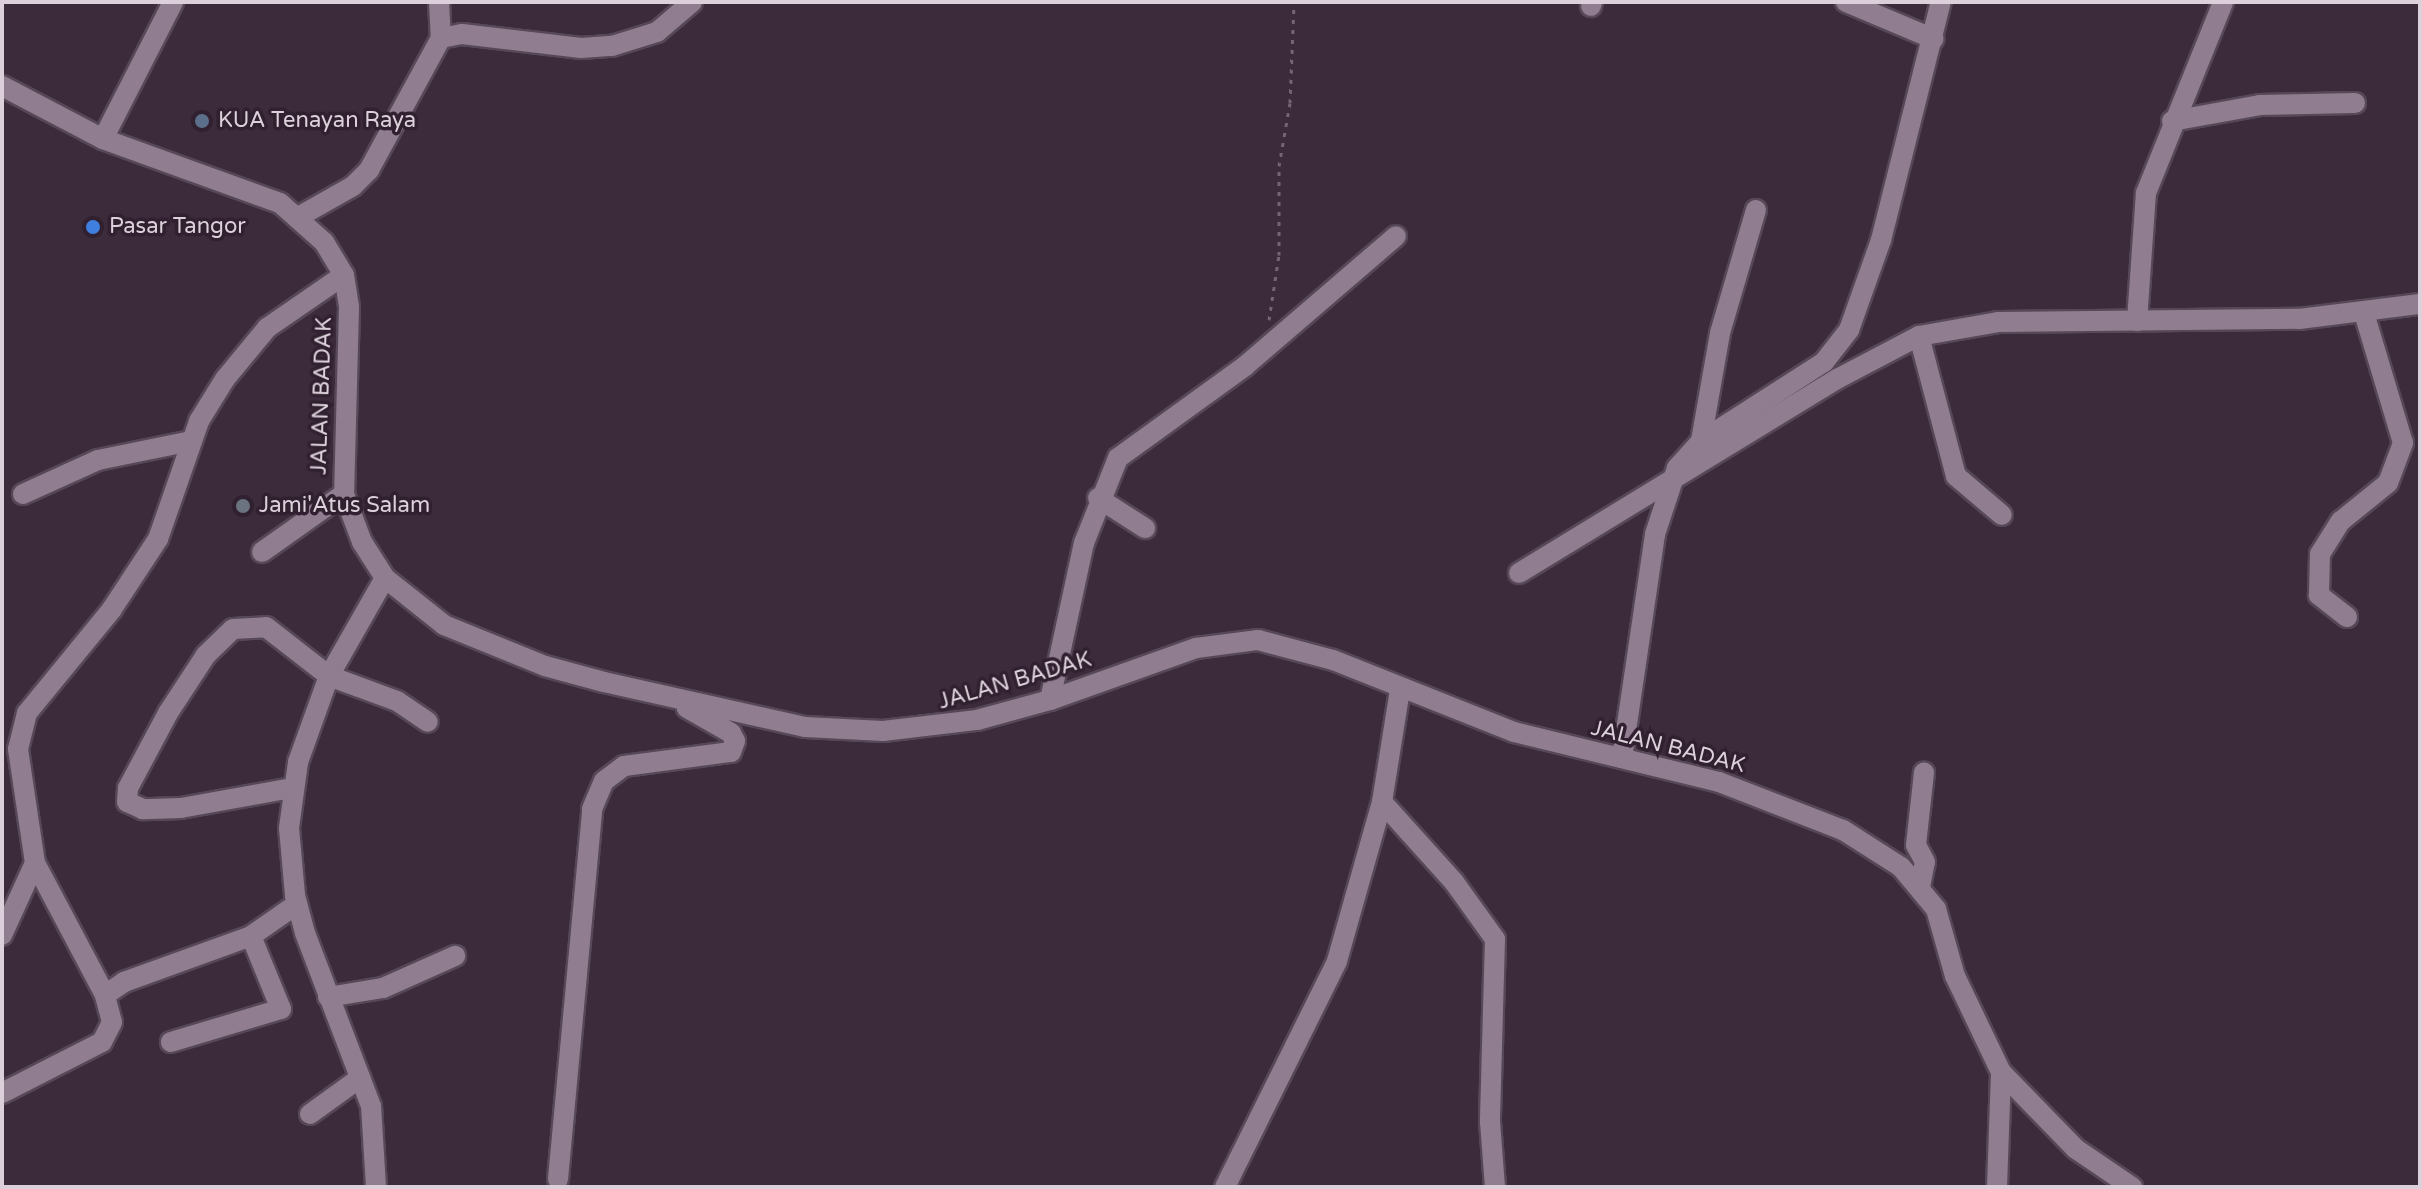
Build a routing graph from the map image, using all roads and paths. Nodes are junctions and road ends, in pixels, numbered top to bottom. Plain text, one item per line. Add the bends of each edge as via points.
1 (173, 2) edge
2 (439, 2) edge
3 (1294, 2) edge
4 (1846, 2) edge
5 (1941, 2) edge
6 (2223, 2) edge
7 (689, 4) edge
8 (441, 38) junction
9 (1934, 39) junction
10 (2, 86) edge
11 (2355, 103) dead end
12 (2172, 121) junction
13 (103, 139) junction
14 (1756, 210) dead end
15 (300, 216) junction
16 (1396, 236) dead end
17 (344, 275) junction
18 (2420, 304) edge
19 (2364, 313) junction
20 (2137, 321) junction
21 (1919, 336) junction
22 (1263, 351) junction
23 (191, 441) junction
24 (1701, 441) junction
25 (1670, 485) junction
26 (23, 494) dead end
27 (344, 494) junction
28 (1098, 498) junction
29 (2002, 515) dead end
30 (1145, 528) dead end
31 (262, 552) dead end
32 (1519, 573) dead end
33 (385, 578) junction
34 (2347, 617) dead end
35 (329, 676) junction
36 (1400, 689) junction
37 (665, 697) junction
38 (1050, 700) junction
39 (428, 722) dead end
40 (1622, 758) junction
41 (1924, 772) dead end
42 (292, 788) junction
43 (1382, 802) junction
44 (35, 863) junction
45 (1920, 887) junction
46 (297, 904) junction
47 (2, 935) edge
48 (251, 936) junction
49 (455, 956) dead end
50 (105, 995) junction
51 (328, 997) junction
52 (171, 1042) dead end
53 (2001, 1072) junction
54 (360, 1078) junction
55 (2, 1093) edge
56 (310, 1114) dead end
57 (558, 1179) dead end
58 (376, 1187) edge
59 (1225, 1187) edge
60 (1495, 1187) edge
61 (1997, 1187) edge
62 (2132, 1187) edge

1 - 13 street
2 - 8 street
3 - 22 path via 1290,103 1279,166 1279,255
4 - 9 street
5 - 9 street
6 - 12 street
7 - 8 street via 646,38 612,46 581,48 462,34
8 - 15 street via 369,170 353,186
9 - 24 street via 1870,278 1849,330 1824,362
10 - 13 street
11 - 12 street via 2260,105
12 - 20 street via 2155,160 2141,220
13 - 15 street via 257,193
14 - 24 street via 1720,333
15 - 17 street
16 - 22 street
17 - 23 street via 267,328 225,379
17 - 27 street, JALAN BADAK via 350,336
18 - 19 street
19 - 20 street
19 - 34 street via 2403,443 2388,483 2341,521 2320,554 2319,595
20 - 21 street via 1998,322
21 - 25 street via 1837,379
21 - 29 street via 1956,476
22 - 28 street via 1200,401 1131,445
23 - 26 street via 98,460
23 - 44 street via 173,504 142,566 37,697 22,725 18,749
24 - 25 street via 1682,459
25 - 32 street
25 - 40 street via 1650,560
27 - 31 street
27 - 33 street, JALAN BADAK via 362,542
28 - 30 street
28 - 38 street via 1068,603
33 - 35 street
33 - 37 street, JALAN BADAK via 444,625 496,648
35 - 39 street via 397,701
35 - 42 street
35 - 42 street via 266,627 233,629 206,655 168,713 126,799 143,809 181,808
36 - 38 street, JALAN BADAK via 1305,651 1249,640 1196,648
36 - 40 street, JALAN BADAK via 1514,732
36 - 43 street
37 - 38 street, JALAN BADAK via 805,727 883,731 933,728
37 - 57 street via 725,730 734,746 725,755 632,763 613,771 596,795 581,890
40 - 45 street, JALAN BADAK via 1719,782 1843,830 1880,849
41 - 45 street via 1916,845 1925,862
42 - 46 street via 289,828
43 - 59 street via 1337,961
43 - 60 street via 1454,882 1495,939 1490,1122
44 - 47 street
44 - 50 street
45 - 53 street, JALAN BADAK via 1936,909 1955,976
46 - 48 street
46 - 51 street
48 - 50 street via 124,982
48 - 52 street via 281,1009
49 - 51 street via 383,988
50 - 55 street via 112,1022 102,1042
51 - 54 street
53 - 61 street
53 - 62 street, JALAN BADAK via 2076,1149
54 - 56 street
54 - 58 street via 375,1123

